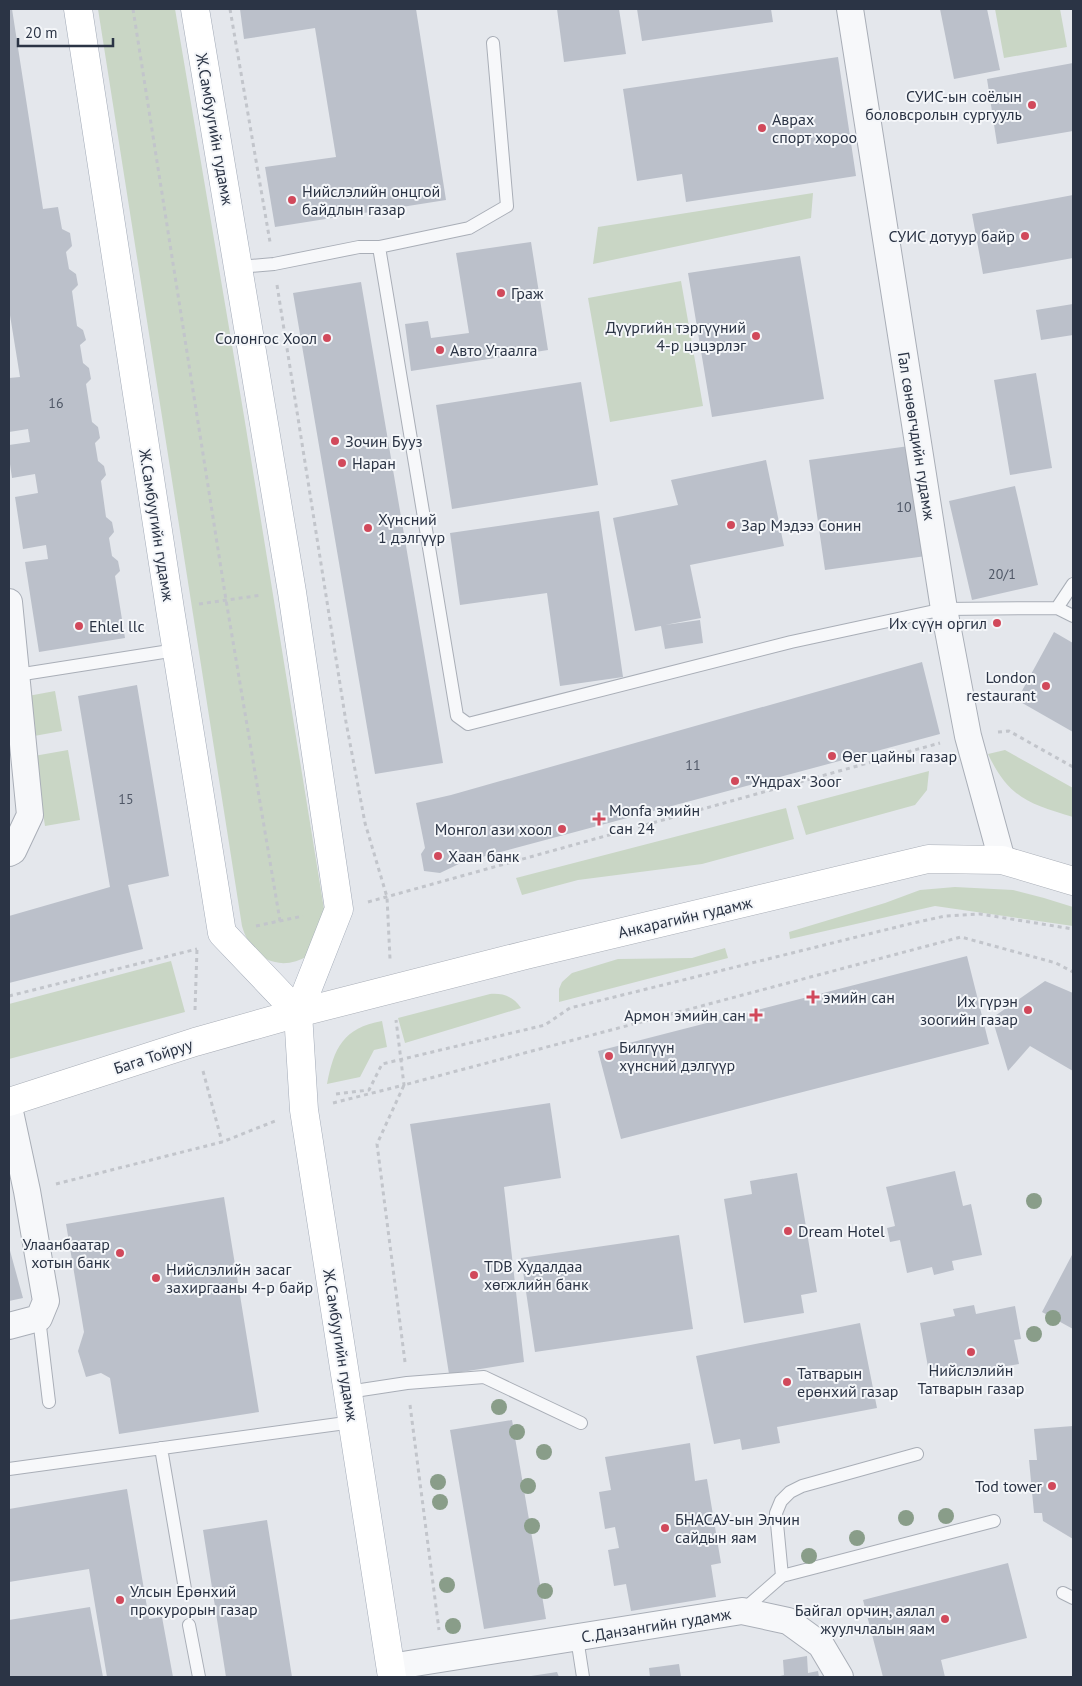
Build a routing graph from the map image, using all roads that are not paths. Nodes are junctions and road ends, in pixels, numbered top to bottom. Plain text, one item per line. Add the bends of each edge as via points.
1 (78, 9) edge
2 (195, 9) edge
3 (850, 9) edge
4 (493, 43) dead end
5 (379, 246) junction
6 (239, 267) junction
7 (1073, 584) edge
8 (9, 602) edge
9 (1057, 608) junction
10 (944, 609) junction
11 (1073, 616) edge
12 (176, 650) junction
13 (17, 675) junction
14 (9, 853) edge
15 (1002, 860) junction
16 (1073, 881) edge
17 (298, 1013) junction
18 (9, 1102) edge
19 (9, 1107) edge
20 (39, 1318) junction
21 (9, 1326) edge
22 (348, 1392) junction
23 (49, 1402) dead end
24 (353, 1422) junction
25 (581, 1423) dead end
26 (160, 1448) junction
27 (917, 1454) dead end
28 (9, 1469) edge
29 (994, 1521) dead end
30 (782, 1576) junction
31 (185, 1590) dead end
32 (742, 1611) junction
33 (189, 1625) dead end
34 (577, 1638) junction
35 (391, 1672) edge
36 (199, 1677) edge
37 (584, 1677) edge
38 (840, 1677) edge

1 - 12 main road, Ж.Самбуугийн гудамж
2 - 6 main road, Ж.Самбуугийн гудамж
3 - 10 street, Гал сөнөөгчдийн гудамж
4 - 5 lane via 507,206 469,228
5 - 6 lane
5 - 10 lane via 457,716 468,724 791,642
6 - 17 main road, Ж.Самбуугийн гудамж via 339,909
7 - 9 lane
8 - 13 street
9 - 10 lane
9 - 11 lane
10 - 15 street, Гал сөнөөгчдийн гудамж via 968,736
12 - 13 lane
12 - 17 main road, Ж.Самбуугийн гудамж via 222,933
13 - 14 street via 30,815 13,851
15 - 16 main road, Анкарагийн гудамж
15 - 17 main road, Анкарагийн гудамж via 928,859
17 - 18 main road, Бага Тойруу via 195,1042
17 - 22 main road, Ж.Самбуугийн гудамж via 304,1110
19 - 20 street via 46,1301
20 - 21 street
20 - 23 lane
22 - 24 main road, Ж.Самбуугийн гудамж
22 - 25 lane via 484,1377
24 - 26 lane
24 - 35 main road, Ж.Самбуугийн гудамж
26 - 28 lane
26 - 31 lane
27 - 30 lane via 790,1492 776,1513
29 - 30 lane, С.Данзангийн гудамж
30 - 32 lane, С.Данзангийн гудамж
32 - 34 street, С.Данзангийн гудамж
32 - 38 street via 788,1621 821,1645
33 - 36 lane
34 - 35 street, С.Данзангийн гудамж via 443,1658
34 - 37 lane

